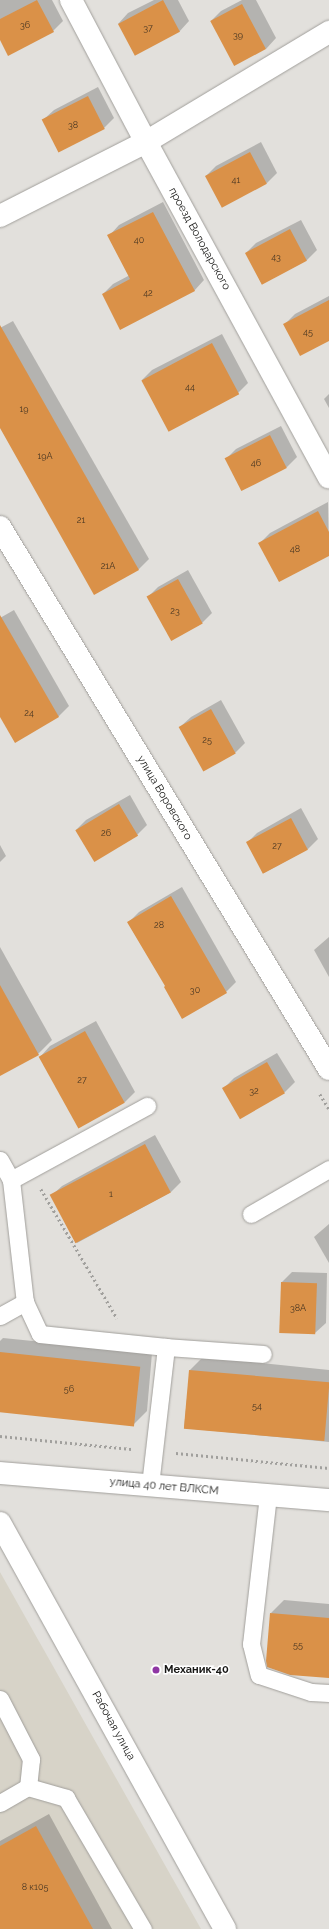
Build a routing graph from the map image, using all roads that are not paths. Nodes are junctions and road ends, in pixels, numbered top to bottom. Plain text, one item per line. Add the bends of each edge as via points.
1 (71, 0) edge
2 (329, 32) edge
3 (146, 142) junction
4 (0, 216) edge
5 (329, 476) edge
6 (0, 527) edge
7 (329, 1069) edge
8 (147, 1106) dead end
9 (0, 1160) edge
10 (329, 1169) edge
11 (11, 1180) junction
12 (251, 1214) dead end
13 (25, 1302) junction
14 (0, 1316) edge
15 (166, 1347) junction
16 (263, 1354) dead end
17 (0, 1473) edge
18 (150, 1485) junction
19 (268, 1495) junction
20 (329, 1500) edge
21 (0, 1524) edge
22 (329, 1693) edge
23 (0, 1699) edge
24 (28, 1787) junction
25 (0, 1803) edge
26 (143, 1929) edge
27 (225, 1929) edge

1 - 3 street, проезд Володарского
2 - 3 street
3 - 4 street
3 - 5 street, проезд Володарского
6 - 7 street, улица Воровского
8 - 11 lane
9 - 11 lane
10 - 12 lane
11 - 13 lane
13 - 14 lane
13 - 15 lane via 40,1334
15 - 16 lane
15 - 18 lane
17 - 18 street, улица 40 лет ВЛКСМ
18 - 19 street, улица 40 лет ВЛКСМ
19 - 20 street, улица 40 лет ВЛКСМ
19 - 22 lane via 251,1644 259,1675 311,1692
21 - 27 street, Рабочая улица
23 - 24 lane via 31,1759
24 - 25 lane
24 - 26 lane via 66,1798

